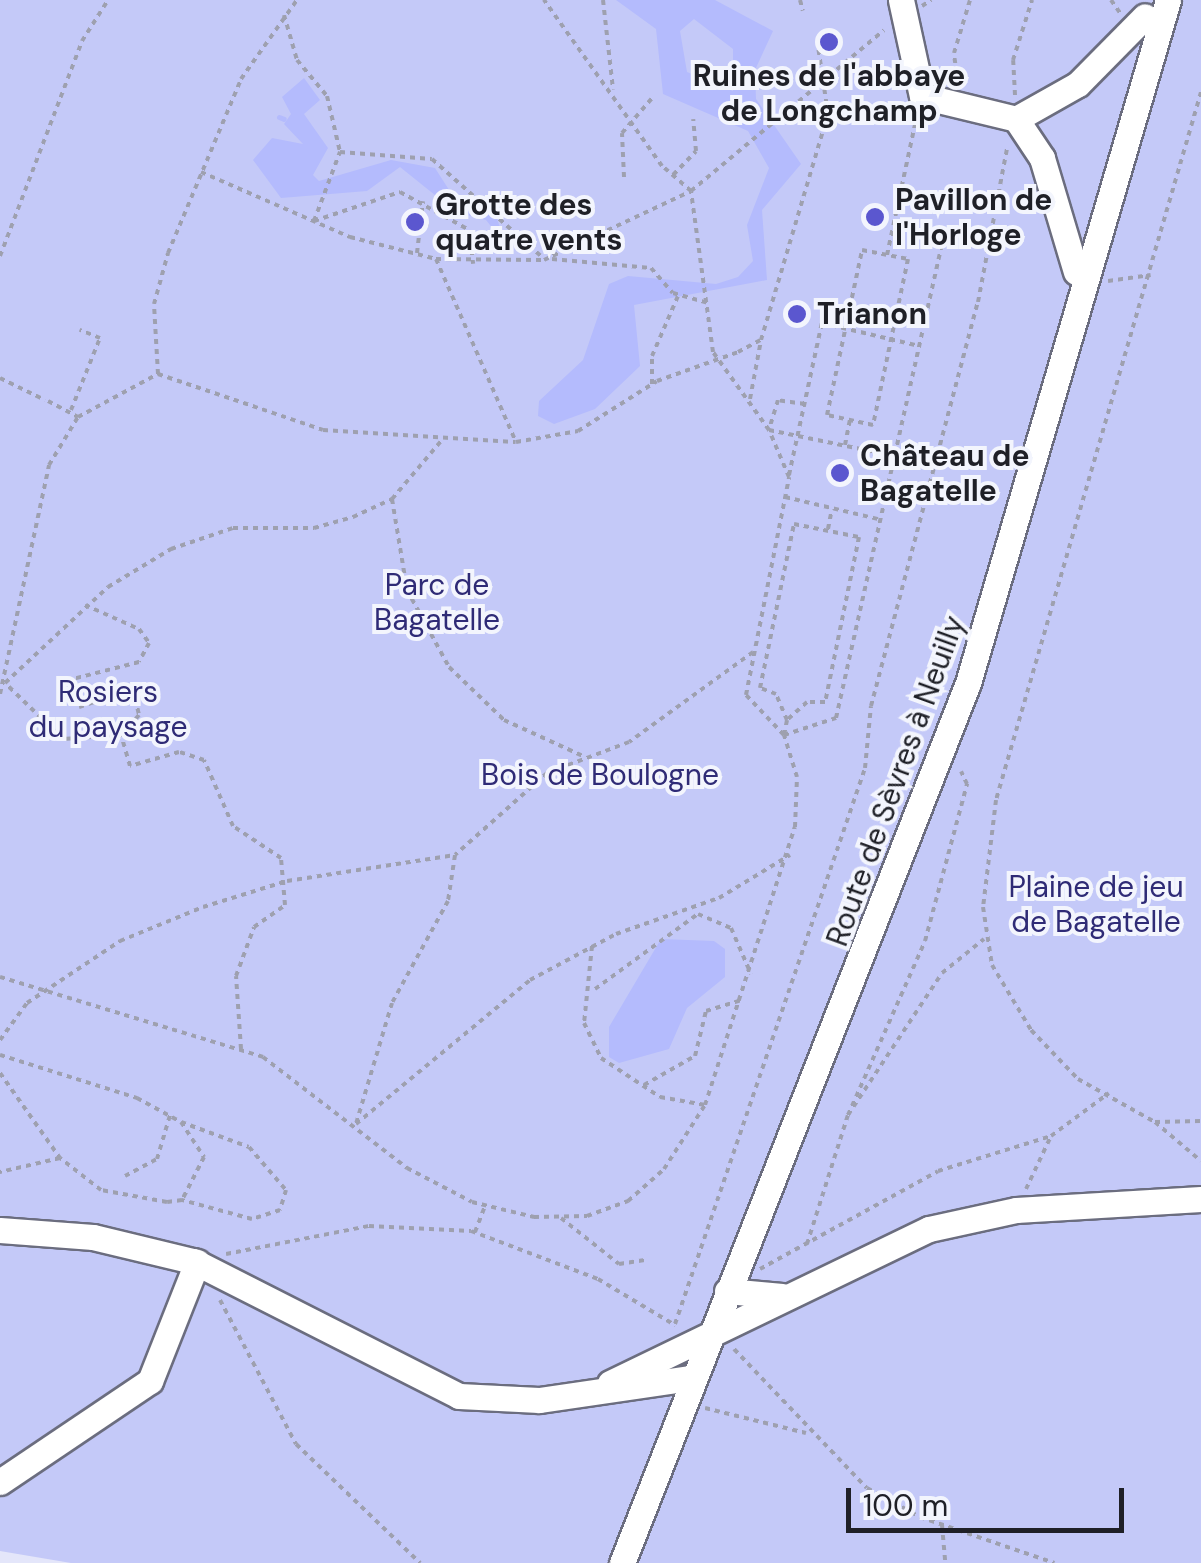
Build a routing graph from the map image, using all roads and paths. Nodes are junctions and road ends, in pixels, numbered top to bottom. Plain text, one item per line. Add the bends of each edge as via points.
1 (108, 0) edge
2 (297, 0) edge
3 (544, 0) edge
4 (603, 0) edge
5 (800, 0) edge
6 (931, 0) edge
7 (970, 0) edge
8 (1032, 0) edge
9 (1168, 0) edge
10 (903, 8) edge
11 (804, 11) dead end
12 (284, 15) junction
13 (1145, 16) dead end
14 (818, 46) dead end
15 (828, 72) junction
16 (613, 91) junction
17 (1201, 92) edge
18 (922, 96) junction
19 (653, 97) dead end
20 (962, 106) junction
21 (694, 119) dead end
22 (1016, 119) junction
23 (633, 120) junction
24 (340, 152) junction
25 (201, 172) junction
26 (672, 176) junction
27 (624, 177) dead end
28 (691, 191) junction
29 (423, 201) junction
30 (314, 221) junction
31 (419, 222) dead end
32 (425, 228) junction
33 (942, 245) dead end
34 (417, 254) junction
35 (886, 254) junction
36 (0, 256) edge
37 (436, 260) junction
38 (544, 260) junction
39 (472, 264) junction
40 (1076, 272) dead end
41 (1151, 276) junction
42 (1108, 281) dead end
43 (675, 295) junction
44 (709, 303) junction
45 (846, 328) junction
46 (80, 330) dead end
47 (891, 339) junction
48 (761, 340) junction
49 (920, 346) junction
50 (718, 358) junction
51 (158, 374) junction
52 (0, 378) edge
53 (652, 384) junction
54 (750, 401) junction
55 (805, 404) junction
56 (71, 410) junction
57 (78, 417) junction
58 (850, 420) junction
59 (770, 430) junction
60 (798, 436) junction
61 (441, 441) junction
62 (516, 442) junction
63 (845, 445) junction
64 (894, 456) junction
65 (789, 477) junction
66 (786, 497) junction
67 (392, 499) junction
68 (832, 509) junction
69 (879, 520) junction
70 (827, 530) junction
71 (85, 605) junction
72 (754, 650) junction
73 (4, 684) junction
74 (0, 694) edge
75 (787, 720) junction
76 (121, 735) junction
77 (784, 735) junction
78 (583, 756) junction
79 (961, 771) dead end
80 (455, 855) junction
81 (790, 855) junction
82 (287, 881) junction
83 (680, 912) junction
84 (684, 919) junction
85 (985, 938) junction
86 (592, 946) junction
87 (750, 974) junction
88 (0, 977) edge
89 (592, 990) junction
90 (43, 993) junction
91 (741, 1000) junction
92 (0, 1039) edge
93 (241, 1048) junction
94 (0, 1055) edge
95 (0, 1074) edge
96 (644, 1085) junction
97 (1109, 1093) junction
98 (704, 1105) junction
99 (170, 1115) junction
100 (848, 1116) junction
101 (1201, 1121) edge
102 (181, 1122) junction
103 (1155, 1122) junction
104 (356, 1124) junction
105 (1051, 1136) junction
106 (60, 1158) junction
107 (1201, 1161) edge
108 (0, 1172) edge
109 (125, 1176) dead end
110 (1201, 1199) edge
111 (182, 1200) junction
112 (485, 1206) junction
113 (1016, 1210) junction
114 (561, 1218) junction
115 (0, 1230) edge
116 (475, 1232) junction
117 (807, 1244) junction
118 (645, 1260) dead end
119 (203, 1265) junction
120 (760, 1269) dead end
121 (691, 1286) junction
122 (700, 1290) dead end
123 (727, 1291) junction
124 (782, 1296) junction
125 (675, 1324) junction
126 (674, 1336) dead end
127 (708, 1336) junction
128 (690, 1378) junction
129 (600, 1389) junction
130 (704, 1408) dead end
131 (806, 1433) junction
132 (0, 1482) edge
133 (942, 1525) junction
134 (420, 1563) edge
135 (622, 1563) edge
136 (945, 1563) edge
137 (1054, 1563) edge

1 - 36 path via 82,41
2 - 12 path
3 - 16 path
4 - 16 path
5 - 11 path
6 - 10 path
7 - 20 path via 954,53
8 - 22 path via 1013,60
9 - 123 street, Route de Sèvres à Neuilly via 986,630 868,957
10 - 15 path
10 - 18 street
12 - 24 path via 297,60 327,96
12 - 25 path via 241,78
13 - 22 street via 1078,84
14 - 15 path
15 - 28 path
15 - 48 path via 828,114
16 - 23 path
17 - 41 path
18 - 20 street
18 - 35 path
19 - 23 path
20 - 22 street
21 - 26 path via 696,150
22 - 40 street via 1042,158
22 - 121 path via 871,706 860,786
23 - 26 path
23 - 27 path via 618,144
24 - 30 path via 324,180
24 - 38 path via 432,159
25 - 30 path
25 - 51 path via 154,304
26 - 28 path
28 - 38 path
28 - 44 path
29 - 30 path via 392,192
29 - 32 path
29 - 39 path via 469,230
30 - 34 path
31 - 32 path, bridge via 429,220
32 - 34 path
33 - 49 path
34 - 37 path
35 - 45 path via 862,250
35 - 47 path via 908,259
37 - 39 path
37 - 62 path
38 - 39 path
38 - 43 path via 651,268 668,278
41 - 42 path
41 - 85 path via 996,800
43 - 44 path
43 - 53 path via 652,356
44 - 50 path
45 - 47 path
45 - 55 path via 822,323
45 - 58 path via 827,415
46 - 56 path via 100,338
47 - 49 path
47 - 58 path via 873,424
48 - 50 path
48 - 54 path
49 - 64 path
50 - 53 path
50 - 54 path
51 - 57 path
51 - 61 path via 323,430
52 - 56 path
53 - 62 path via 578,431
54 - 59 path
55 - 59 path via 778,400
55 - 60 path
56 - 57 path
57 - 73 path via 49,466
58 - 63 path
59 - 60 path
59 - 65 path
60 - 63 path
60 - 65 path
61 - 62 path
61 - 67 path
63 - 64 path
64 - 69 path
65 - 66 path
66 - 68 path
66 - 72 path
67 - 71 path via 314,528 233,528 196,539
67 - 78 path via 406,590 449,667 504,720
68 - 69 path
68 - 70 path
69 - 77 path via 836,718
70 - 75 path via 859,537 825,702 807,702
70 - 75 path via 794,524 760,688 776,694
71 - 73 path
71 - 76 path via 149,643 140,662 73,679 80,706 133,689 139,715
72 - 77 path via 746,695
72 - 78 path via 629,742
73 - 74 path
73 - 76 path via 63,738
75 - 77 path
76 - 82 path via 130,766 178,752 204,760 234,826 277,853
77 - 81 path via 798,777
78 - 80 path via 547,773
79 - 100 path via 967,784 926,941
80 - 82 path
80 - 104 path via 448,901 392,1003
81 - 83 path
81 - 87 path
82 - 90 path via 120,940
82 - 93 path via 285,905 254,928 236,976
83 - 84 path
83 - 86 path
84 - 87 path via 724,920
84 - 89 path
85 - 97 path via 1031,1030 1078,1079
85 - 100 path via 942,973
86 - 89 path
86 - 104 path via 530,980
87 - 91 path
88 - 90 path
89 - 96 path via 584,1023 596,1049
90 - 92 path
90 - 93 path
91 - 96 path via 706,1011 695,1056
91 - 98 path
93 - 104 path via 289,1070
94 - 99 path
95 - 106 path
96 - 98 path via 666,1100
97 - 103 path
97 - 105 path
98 - 114 path via 643,1190 610,1209
99 - 102 path
99 - 109 path via 157,1159
100 - 117 path
101 - 103 path
102 - 111 path via 204,1157
102 - 111 path via 249,1147 286,1190 280,1210 252,1219
103 - 107 path
104 - 112 path via 408,1168
105 - 113 path
105 - 117 path via 938,1170
106 - 108 path
106 - 111 path via 101,1190
110 - 113 street
112 - 114 path
112 - 116 path
113 - 124 street via 929,1229
114 - 118 path via 618,1264
115 - 119 street via 93,1237
116 - 119 path via 369,1226 226,1254
116 - 125 path via 598,1279
117 - 120 path
119 - 129 street via 459,1396 539,1400
119 - 132 street via 150,1381
119 - 134 path via 296,1444
121 - 122 path
121 - 125 path
123 - 124 street
123 - 127 street, Route de Sèvres à Neuilly
124 - 127 street
125 - 126 path
127 - 128 street, Route de Sèvres à Neuilly
127 - 129 street
127 - 131 path via 730,1344
128 - 129 street
128 - 135 street, Route de Sèvres à Neuilly
130 - 131 path
131 - 133 path via 867,1488
133 - 136 path
133 - 137 path

